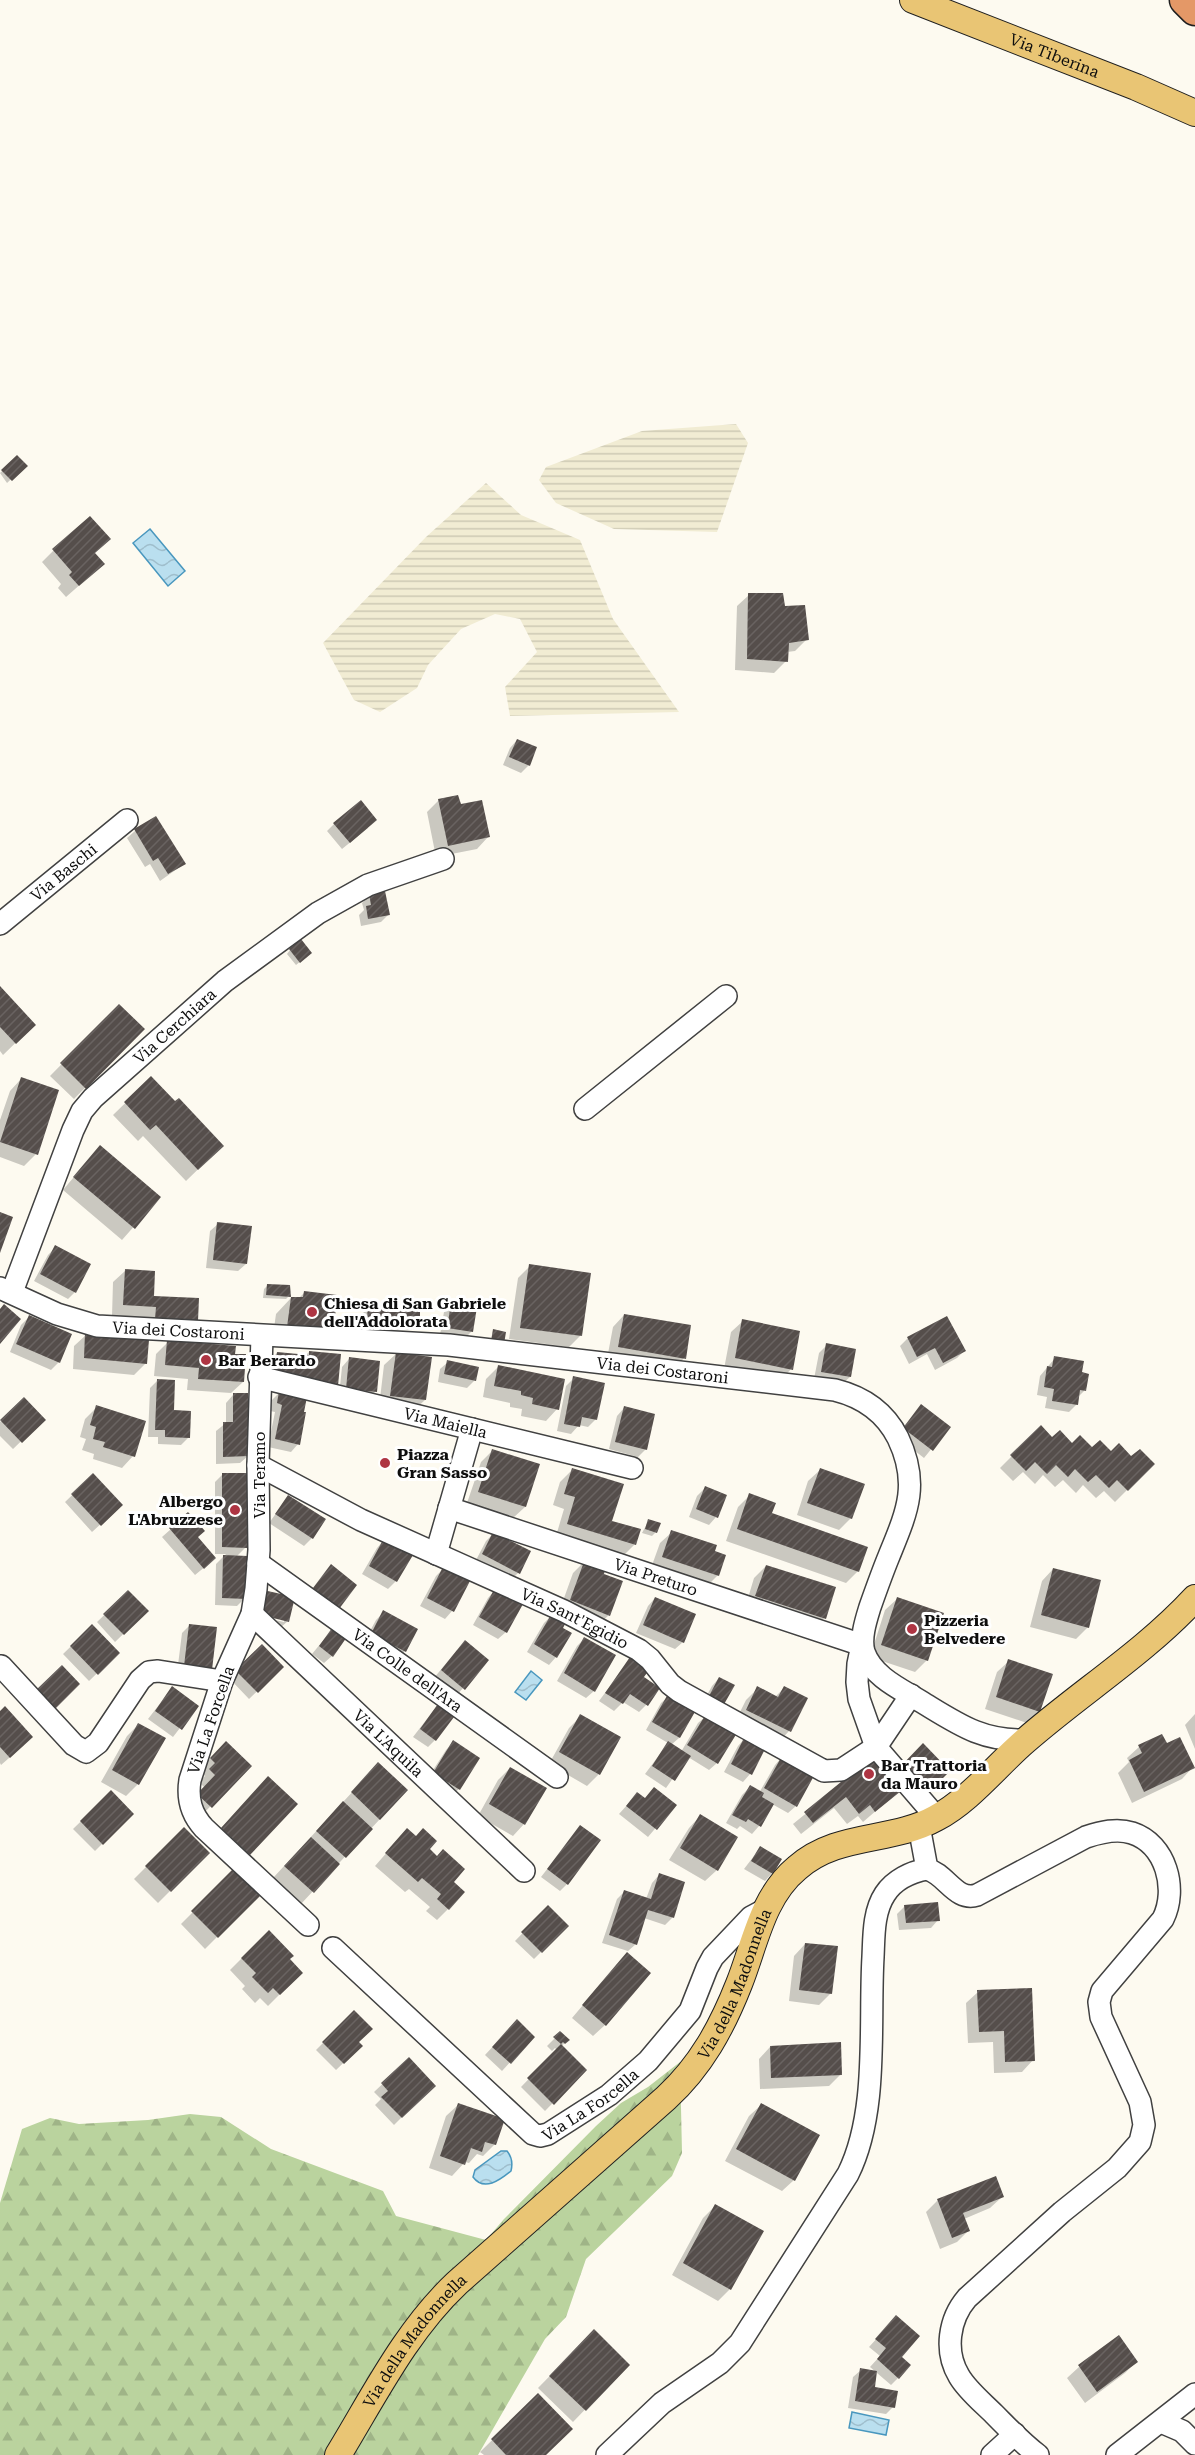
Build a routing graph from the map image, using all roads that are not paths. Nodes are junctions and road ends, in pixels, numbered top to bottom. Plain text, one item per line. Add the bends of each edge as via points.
1 (913, 0) edge
2 (1185, 0) edge
3 (1195, 10) edge
4 (1195, 113) edge
5 (127, 820) dead end
6 (443, 859) dead end
7 (0, 924) edge
8 (726, 996) dead end
9 (585, 1109) dead end
10 (6, 1290) edge
11 (262, 1336) junction
12 (260, 1377) junction
13 (472, 1429) junction
14 (258, 1465) junction
15 (632, 1468) dead end
16 (449, 1508) junction
17 (436, 1554) junction
18 (258, 1563) junction
19 (1195, 1598) edge
20 (252, 1614) junction
21 (862, 1645) junction
22 (1, 1666) edge
23 (222, 1681) junction
24 (911, 1695) junction
25 (1026, 1740) junction
26 (876, 1746) junction
27 (557, 1777) dead end
28 (928, 1822) junction
29 (927, 1869) junction
30 (524, 1871) dead end
31 (766, 1909) junction
32 (308, 1925) dead end
33 (333, 1948) dead end
34 (1195, 2394) edge
35 (1161, 2422) junction
36 (1015, 2434) junction
37 (1195, 2444) edge
38 (338, 2455) edge
39 (607, 2455) edge
40 (992, 2455) edge
41 (1038, 2455) edge
42 (1117, 2455) edge

1 - 4 main road, Via Tiberina
2 - 3 highway
5 - 7 street, Via Baschi
6 - 10 street, Via Cerchiara via 368,885 318,913 225,981 93,1098 73,1130
8 - 9 street
10 - 11 street, Via dei Costaroni via 57,1314 97,1326
11 - 12 street, Via Teramo
11 - 21 street, Via dei Costaroni via 470,1347 835,1390 854,1396 876,1410 896,1434 905,1455 910,1484 906,1515 882,1571
12 - 13 street, Via Maiella
12 - 14 street, Via Teramo
13 - 15 street, Via Maiella
13 - 16 street
14 - 17 street, Via Sant'Egidio via 361,1520
14 - 18 street, Via Teramo
16 - 17 street
16 - 21 street, Via Preturo
17 - 26 street, Via Sant'Egidio via 564,1611 639,1650 680,1691 820,1769 841,1770
18 - 20 street, Via Teramo
18 - 27 street, Via Colle dell'Ara
19 - 25 main road, Via della Madonnella via 1130,1658
20 - 23 street, Via La Forcella
20 - 30 street, Via L'Aquila
21 - 24 street via 878,1673
21 - 26 street via 859,1699
22 - 23 street via 74,1745 86,1752 98,1743 149,1672
23 - 32 street, Via La Forcella via 190,1780 192,1810 209,1833
24 - 25 street via 977,1734
24 - 26 street
25 - 28 main road, Via della Madonnella via 960,1802
26 - 28 street
28 - 29 street
28 - 31 main road, Via della Madonnella via 832,1846 811,1856 795,1869
29 - 36 street via 939,1874 960,1894 973,1896 1086,1837 1116,1831 1130,1832 1151,1844 1161,1857 1169,1886 1168,1909 1163,1919 1102,1991 1099,2002 1101,2017 1142,2110 1144,2131 1140,2142 1117,2168 967,2298 952,2325 950,2348 958,2376
29 - 39 street via 893,1884 878,1912 870,2000 869,2095 848,2174 740,2343 720,2363 662,2403
31 - 33 street, Via La Forcella via 751,1917 713,1957 690,2012 648,2061 609,2095 540,2136 533,2134
31 - 38 main road, Via della Madonnella via 731,2004 696,2066 436,2304 401,2352
34 - 35 street
35 - 37 street via 1182,2432
35 - 42 street
36 - 40 street
36 - 41 street

